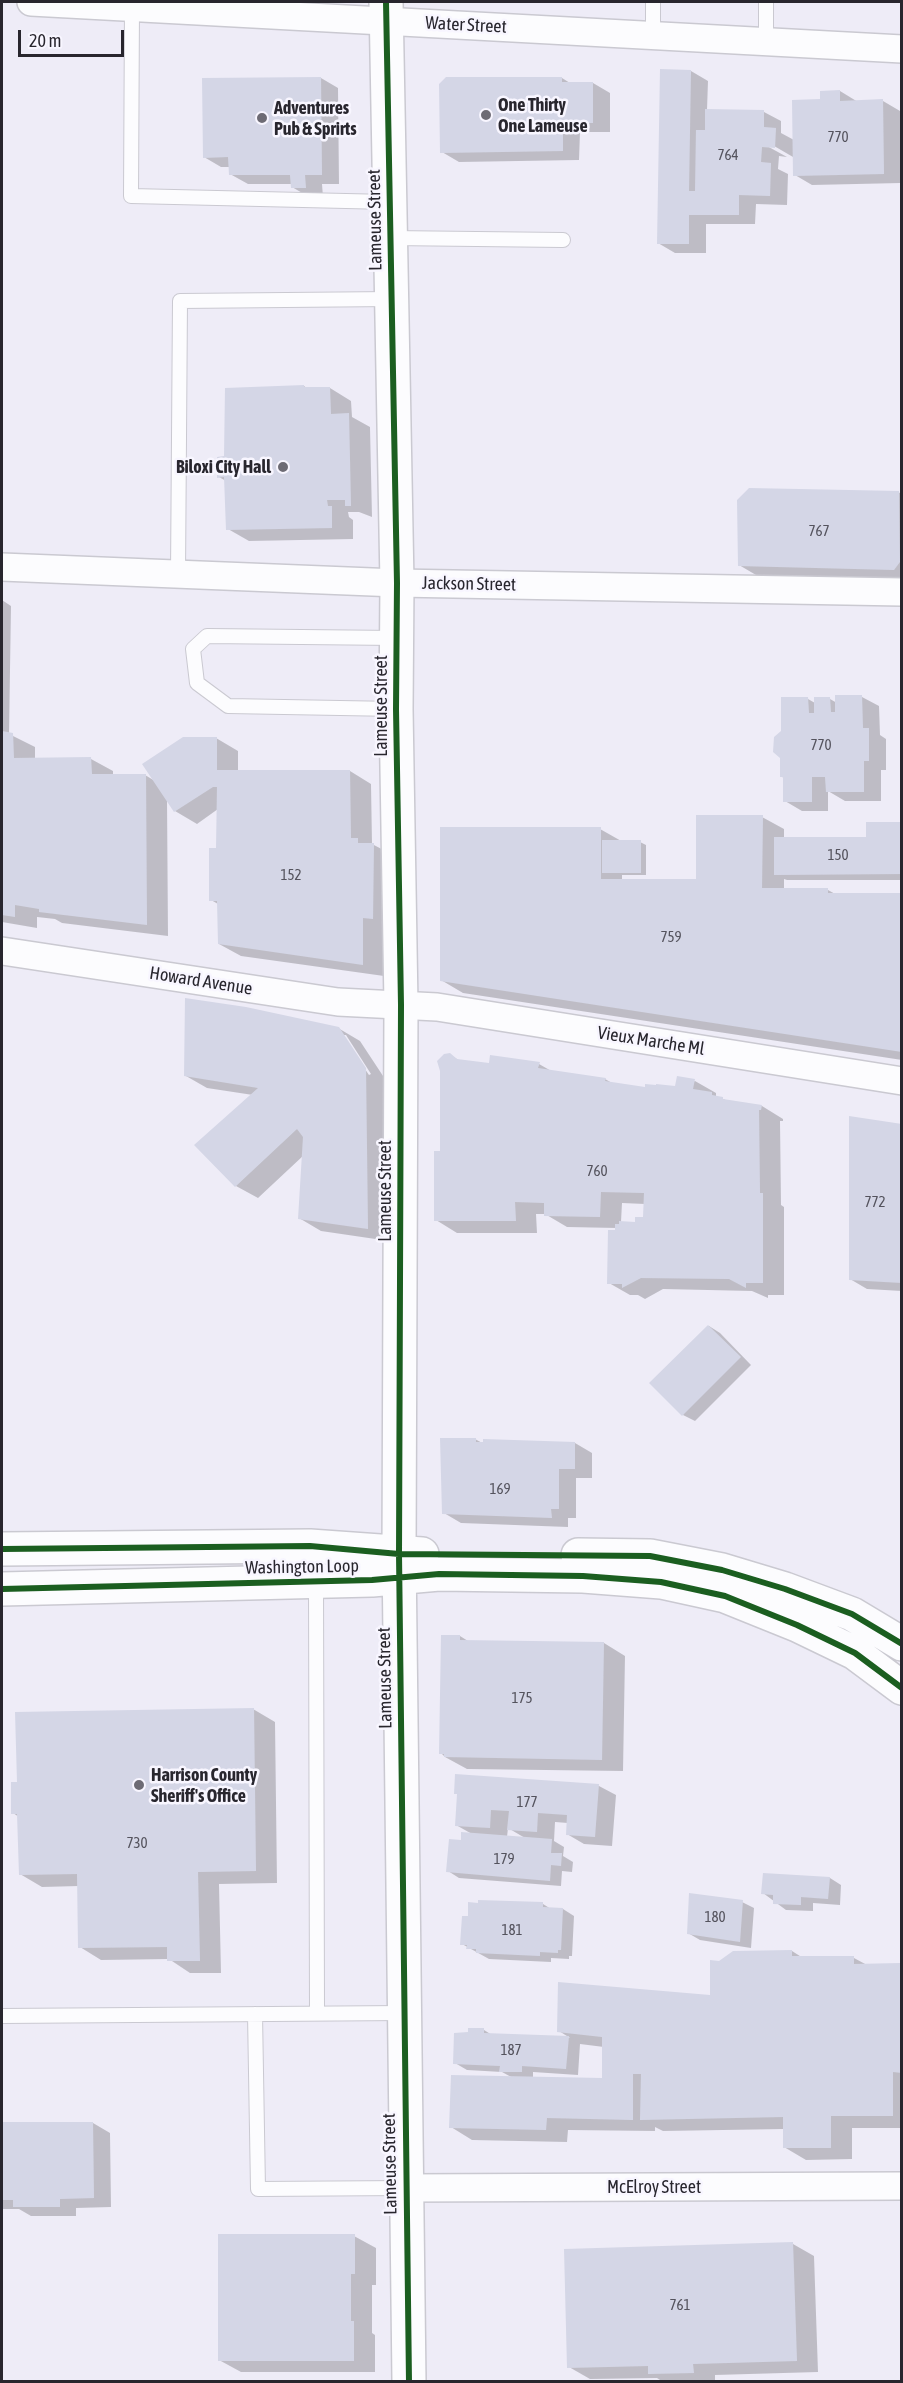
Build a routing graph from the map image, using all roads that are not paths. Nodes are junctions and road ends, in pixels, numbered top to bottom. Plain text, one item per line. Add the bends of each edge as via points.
1 (31, 2) edge
2 (46, 2) edge
3 (653, 2) edge
4 (766, 2) edge
5 (132, 7) junction
6 (386, 11) edge
7 (653, 35) junction
8 (766, 42) junction
9 (902, 49) edge
10 (389, 202) junction
11 (390, 238) junction
12 (563, 240) dead end
13 (392, 299) junction
14 (2, 567) edge
15 (178, 574) junction
16 (397, 583) junction
17 (902, 592) edge
18 (396, 638) junction
19 (396, 709) junction
20 (2, 951) edge
21 (401, 1005) junction
22 (902, 1081) edge
23 (2, 1549) edge
24 (399, 1566) junction
25 (316, 1582) junction
26 (2, 1589) edge
27 (902, 1644) edge
28 (902, 1688) edge
29 (317, 2013) junction
30 (404, 2013) junction
31 (255, 2014) junction
32 (2, 2016) edge
33 (902, 2186) edge
34 (406, 2188) junction
35 (409, 2382) edge

1 - 2 street, Water Street
2 - 5 street, Water Street
3 - 7 lane
4 - 8 lane
5 - 6 street, Water Street
5 - 10 lane via 131,196
6 - 7 street, Water Street
6 - 10 street, Lameuse Street
7 - 8 street, Water Street
8 - 9 street, Water Street
10 - 11 street, Lameuse Street
11 - 12 lane
11 - 13 street, Lameuse Street
13 - 15 lane via 180,301
13 - 16 street, Lameuse Street
14 - 15 street, Jackson Street
15 - 16 street, Jackson Street
16 - 17 street, Jackson Street
16 - 18 street, Lameuse Street
18 - 19 street, Lameuse Street
18 - 19 lane via 207,636 193,649 197,683 228,706
19 - 21 street, Lameuse Street
20 - 21 street, Howard Avenue via 338,1002
21 - 22 street, Vieux Marche Ml via 437,1007
21 - 24 street, Lameuse Street
23 - 24 street, Washington Loop via 310,1546
24 - 25 street, Washington Loop
24 - 27 street, Washington Loop via 650,1556 722,1570 785,1589 852,1614
24 - 28 street, Washington Loop via 439,1574 583,1576 661,1582 725,1596 855,1653
24 - 30 street, Lameuse Street
25 - 26 street, Washington Loop
25 - 29 lane
29 - 30 lane
29 - 31 lane
30 - 34 street, Lameuse Street
31 - 32 lane
31 - 34 lane via 258,2189
33 - 34 street, McElroy Street
34 - 35 street, Lameuse Street

